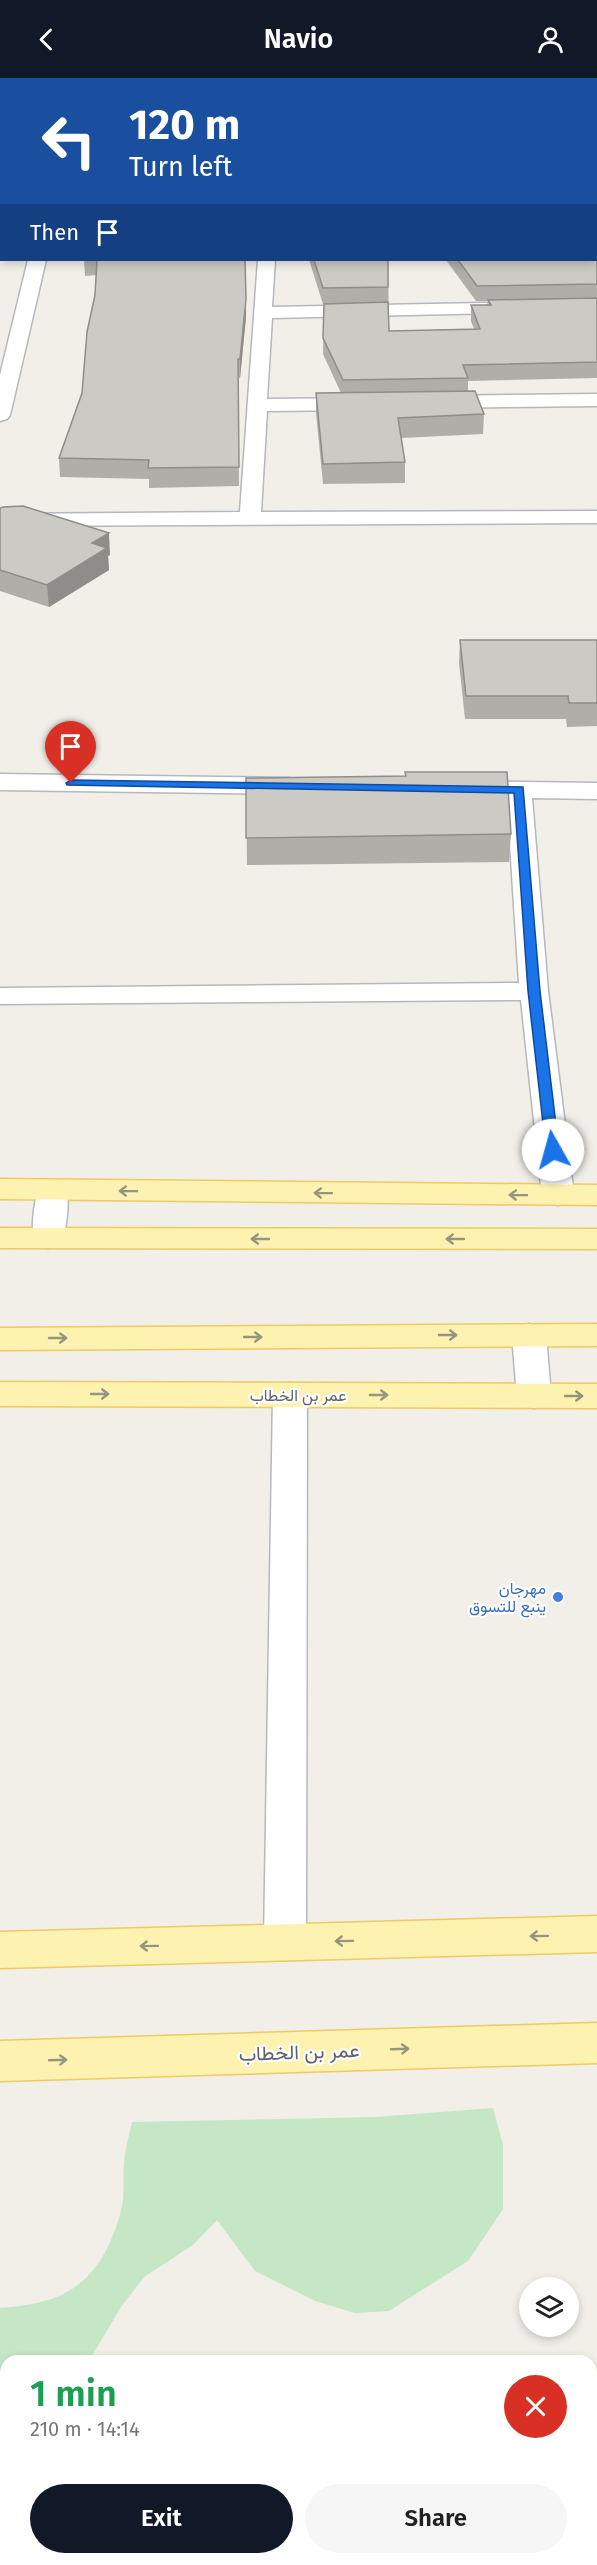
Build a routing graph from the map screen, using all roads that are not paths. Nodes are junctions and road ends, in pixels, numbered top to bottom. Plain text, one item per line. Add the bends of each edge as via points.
1 (37, 261) edge
2 (266, 261) edge
3 (597, 306) edge
4 (262, 313) junction
5 (0, 322) edge
6 (22, 322) junction
7 (597, 400) edge
8 (375, 403) edge
9 (410, 403) edge
10 (258, 405) junction
11 (0, 415) edge
12 (597, 517) edge
13 (250, 519) junction
14 (0, 520) edge
15 (0, 782) edge
16 (307, 786) edge
17 (436, 788) edge
18 (519, 789) junction
19 (597, 790) edge
20 (534, 991) junction
21 (0, 996) edge
22 (0, 1189) edge
23 (53, 1190) junction
24 (558, 1195) junction
25 (597, 1195) edge
26 (0, 1238) edge
27 (48, 1238) junction
28 (597, 1239) edge
29 (529, 1335) junction
30 (597, 1335) edge
31 (0, 1339) edge
32 (0, 1394) edge
33 (290, 1395) junction
34 (534, 1396) junction
35 (597, 1396) edge
36 (597, 1934) edge
37 (285, 1942) junction
38 (0, 1950) edge
39 (597, 2043) edge
40 (0, 2061) edge

1 - 6 street
2 - 4 street
3 - 4 street
4 - 10 street
5 - 6 street
6 - 11 street
7 - 9 street
8 - 10 street
10 - 13 street
12 - 13 street
13 - 14 street
15 - 16 street
17 - 18 street
18 - 19 street
18 - 20 street
20 - 21 street
20 - 24 street
22 - 23 main road
24 -> 23 main road
23 - 27 street
24 - 25 main road
26 - 27 main road
28 -> 27 main road
29 - 30 main road
31 -> 29 main road
29 - 34 street
32 -> 33 main road, عمر بن الخطاب
33 -> 34 main road, عمر بن الخطاب
33 - 37 street
34 -> 35 main road, عمر بن الخطاب
36 -> 37 main road
37 -> 38 main road
40 -> 39 main road, عمر بن الخطاب

